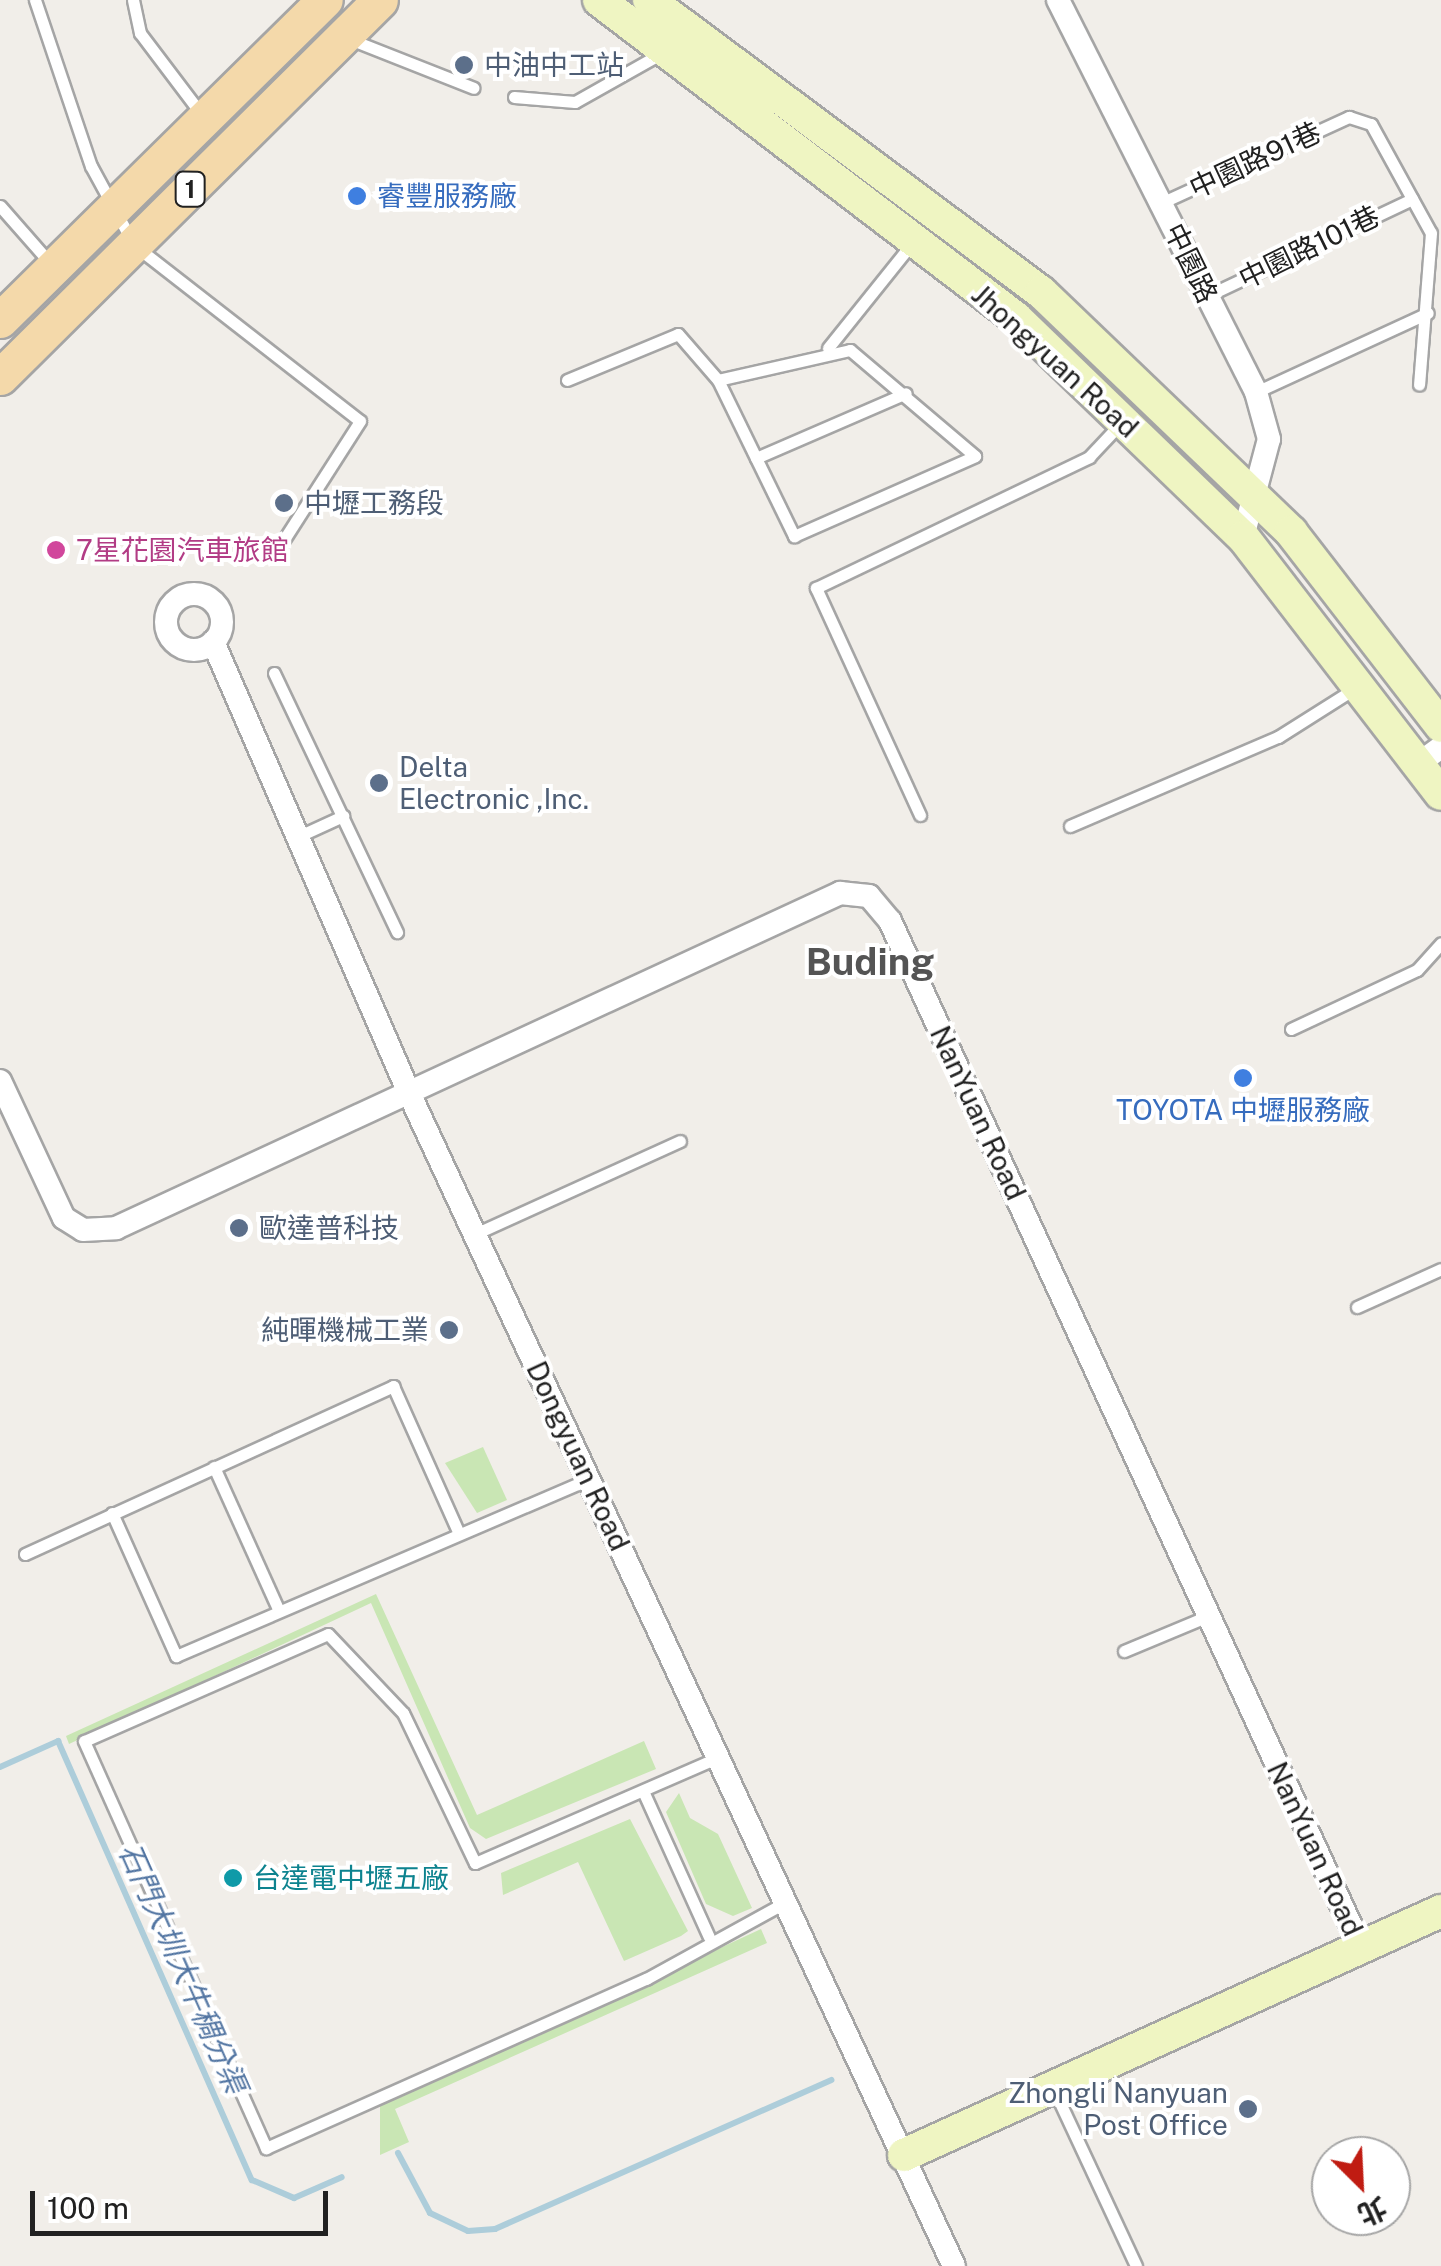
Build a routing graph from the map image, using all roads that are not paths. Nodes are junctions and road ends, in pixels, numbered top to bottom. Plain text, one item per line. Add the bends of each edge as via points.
1 (35, 0) edge
2 (133, 0) edge
3 (325, 0) edge
4 (380, 0) edge
5 (600, 0) edge
6 (649, 0) edge
7 (1058, 0) edge
8 (343, 36) junction
9 (662, 53) junction
10 (474, 88) dead end
11 (514, 97) dead end
12 (204, 119) junction
13 (1412, 198) junction
14 (118, 204) junction
15 (1161, 204) junction
16 (0, 206) edge
17 (914, 242) junction
18 (134, 244) junction
19 (54, 267) junction
20 (1207, 296) junction
21 (1428, 313) junction
22 (0, 320) edge
23 (828, 348) junction
24 (0, 378) edge
25 (567, 380) dead end
26 (718, 380) junction
27 (1419, 385) dead end
28 (1256, 392) junction
29 (906, 393) junction
30 (1123, 422) junction
31 (756, 458) junction
32 (1254, 497) junction
33 (1243, 537) junction
34 (274, 555) dead end
35 (212, 642) dead end
36 (274, 673) dead end
37 (1358, 686) junction
38 (1441, 726) edge
39 (1430, 756) edge
40 (1441, 794) edge
41 (920, 815) dead end
42 (343, 816) junction
43 (1070, 826) dead end
44 (297, 837) junction
45 (397, 932) dead end
46 (1441, 943) edge
47 (1291, 1029) dead end
48 (0, 1081) edge
49 (409, 1093) junction
50 (680, 1141) dead end
51 (475, 1234) junction
52 (1441, 1269) edge
53 (1357, 1307) dead end
54 (214, 1467) junction
55 (589, 1479) junction
56 (112, 1513) junction
57 (458, 1531) junction
58 (25, 1554) dead end
59 (278, 1609) junction
60 (1208, 1616) junction
61 (1124, 1651) dead end
62 (719, 1757) junction
63 (642, 1790) junction
64 (786, 1902) junction
65 (1441, 1911) edge
66 (708, 1937) junction
67 (1361, 1948) junction
68 (1054, 2092) junction
69 (904, 2155) junction
70 (954, 2266) edge
71 (1136, 2266) edge

1 - 14 lane via 91,166
2 - 12 lane via 140,34
3 - 12 main road, 1
4 - 8 main road, 1
5 - 9 main road, Jhongyuan Road
6 - 32 main road, Jhongyuan Road via 1040,292
7 - 15 street, 中園路
8 - 10 lane
8 - 18 main road, 1
9 - 11 lane via 575,102
9 - 17 main road, Jhongyuan Road
12 - 14 main road, 1
13 - 15 lane, 中園路91巷 via 1371,124 1349,117
13 - 20 lane, 中園路101巷
13 - 21 lane, 中園路91巷 via 1430,234
14 - 18 lane
14 - 19 main road, 1
15 - 20 street, 中園路
16 - 19 lane
17 - 23 lane
17 - 30 main road, Jhongyuan Road via 1016,318
18 - 24 main road, 1
18 - 34 lane via 360,420
19 - 22 main road, 1
20 - 28 street, 中園路
21 - 27 lane, 中園路91巷
21 - 28 lane
23 - 26 lane
23 - 29 lane via 850,350
25 - 26 lane via 678,334
26 - 31 lane
28 - 32 street, 中園路 via 1269,439
29 - 31 lane
29 - 31 lane via 974,456 794,536
30 - 33 main road, Jhongyuan Road
30 - 41 lane via 1089,457 816,588
32 - 33 street, 中園路
32 - 38 main road, Jhongyuan Road
33 - 37 main road, Jhongyuan Road
35 - 44 street, Dongyuan Road
36 - 42 lane
37 - 39 main road, Jhongyuan Road
37 - 43 lane via 1278,737
39 - 40 main road, Jhongyuan Road
42 - 44 lane
42 - 45 lane
44 - 49 street, Dongyuan Road
46 - 47 lane via 1417,970
48 - 49 street, NanYuan Road via 56,1205 73,1226 95,1232
49 - 51 street, Dongyuan Road
49 - 60 street, NanYuan Road via 840,893 869,896 890,921
50 - 51 lane
51 - 55 street, Dongyuan Road
52 - 53 lane
54 - 56 lane
54 - 57 lane via 392,1386
54 - 59 lane
55 - 57 lane
55 - 62 street, Dongyuan Road
56 - 58 lane
56 - 59 lane via 176,1656
57 - 59 lane
60 - 61 lane
60 - 67 street, NanYuan Road
62 - 63 lane
62 - 64 street, Dongyuan Road
63 - 66 lane
63 - 66 lane via 475,1864 404,1712 328,1634 84,1741 266,2148 646,1979
64 - 66 lane
64 - 69 street, Dongyuan Road
65 - 67 main road
67 - 68 main road
68 - 69 main road
68 - 71 lane
69 - 70 street, Dongyuan Road

